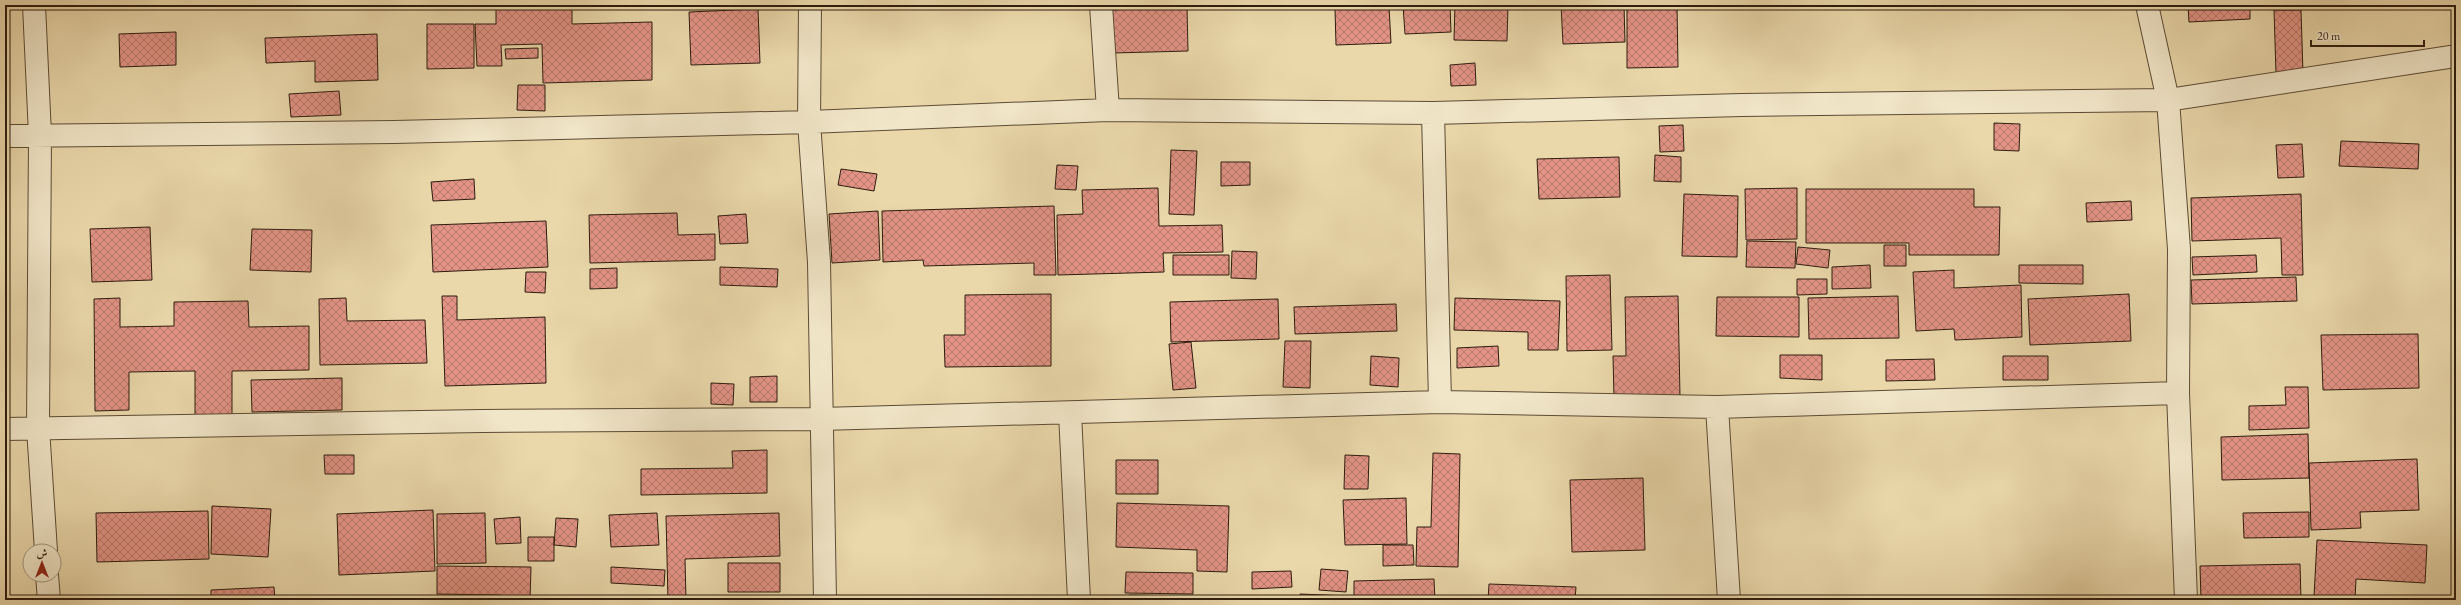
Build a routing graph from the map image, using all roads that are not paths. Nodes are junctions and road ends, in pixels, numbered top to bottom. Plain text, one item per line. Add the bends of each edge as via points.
1 (34, 5) edge
2 (810, 5) edge
3 (1101, 5) edge
4 (2147, 5) edge
5 (2456, 56) edge
6 (2168, 100) junction
7 (1108, 110) junction
8 (1433, 113) junction
9 (809, 122) junction
10 (40, 135) junction
11 (5, 136) edge
12 (2178, 394) junction
13 (1440, 402) junction
14 (1717, 407) junction
15 (1070, 413) junction
16 (821, 419) junction
17 (38, 428) junction
18 (5, 429) edge
19 (45, 543) edge
20 (48, 583) edge
21 (49, 600) edge
22 (825, 600) edge
23 (1079, 600) edge
24 (1729, 600) edge
25 (2186, 600) edge

1 - 10 street
2 - 9 street
3 - 7 street
4 - 6 street
5 - 6 street
6 - 8 street via 1742,105
6 - 12 street via 2179,249
7 - 8 street
7 - 9 street
8 - 13 street
9 - 10 street via 394,132
9 - 16 street via 819,262
10 - 11 street
10 - 17 street
12 - 14 street
12 - 25 street
13 - 14 street
13 - 15 street
14 - 24 street
15 - 16 street
15 - 23 street
16 - 17 street
16 - 22 street
17 - 18 street
17 - 19 street
20 - 21 street

